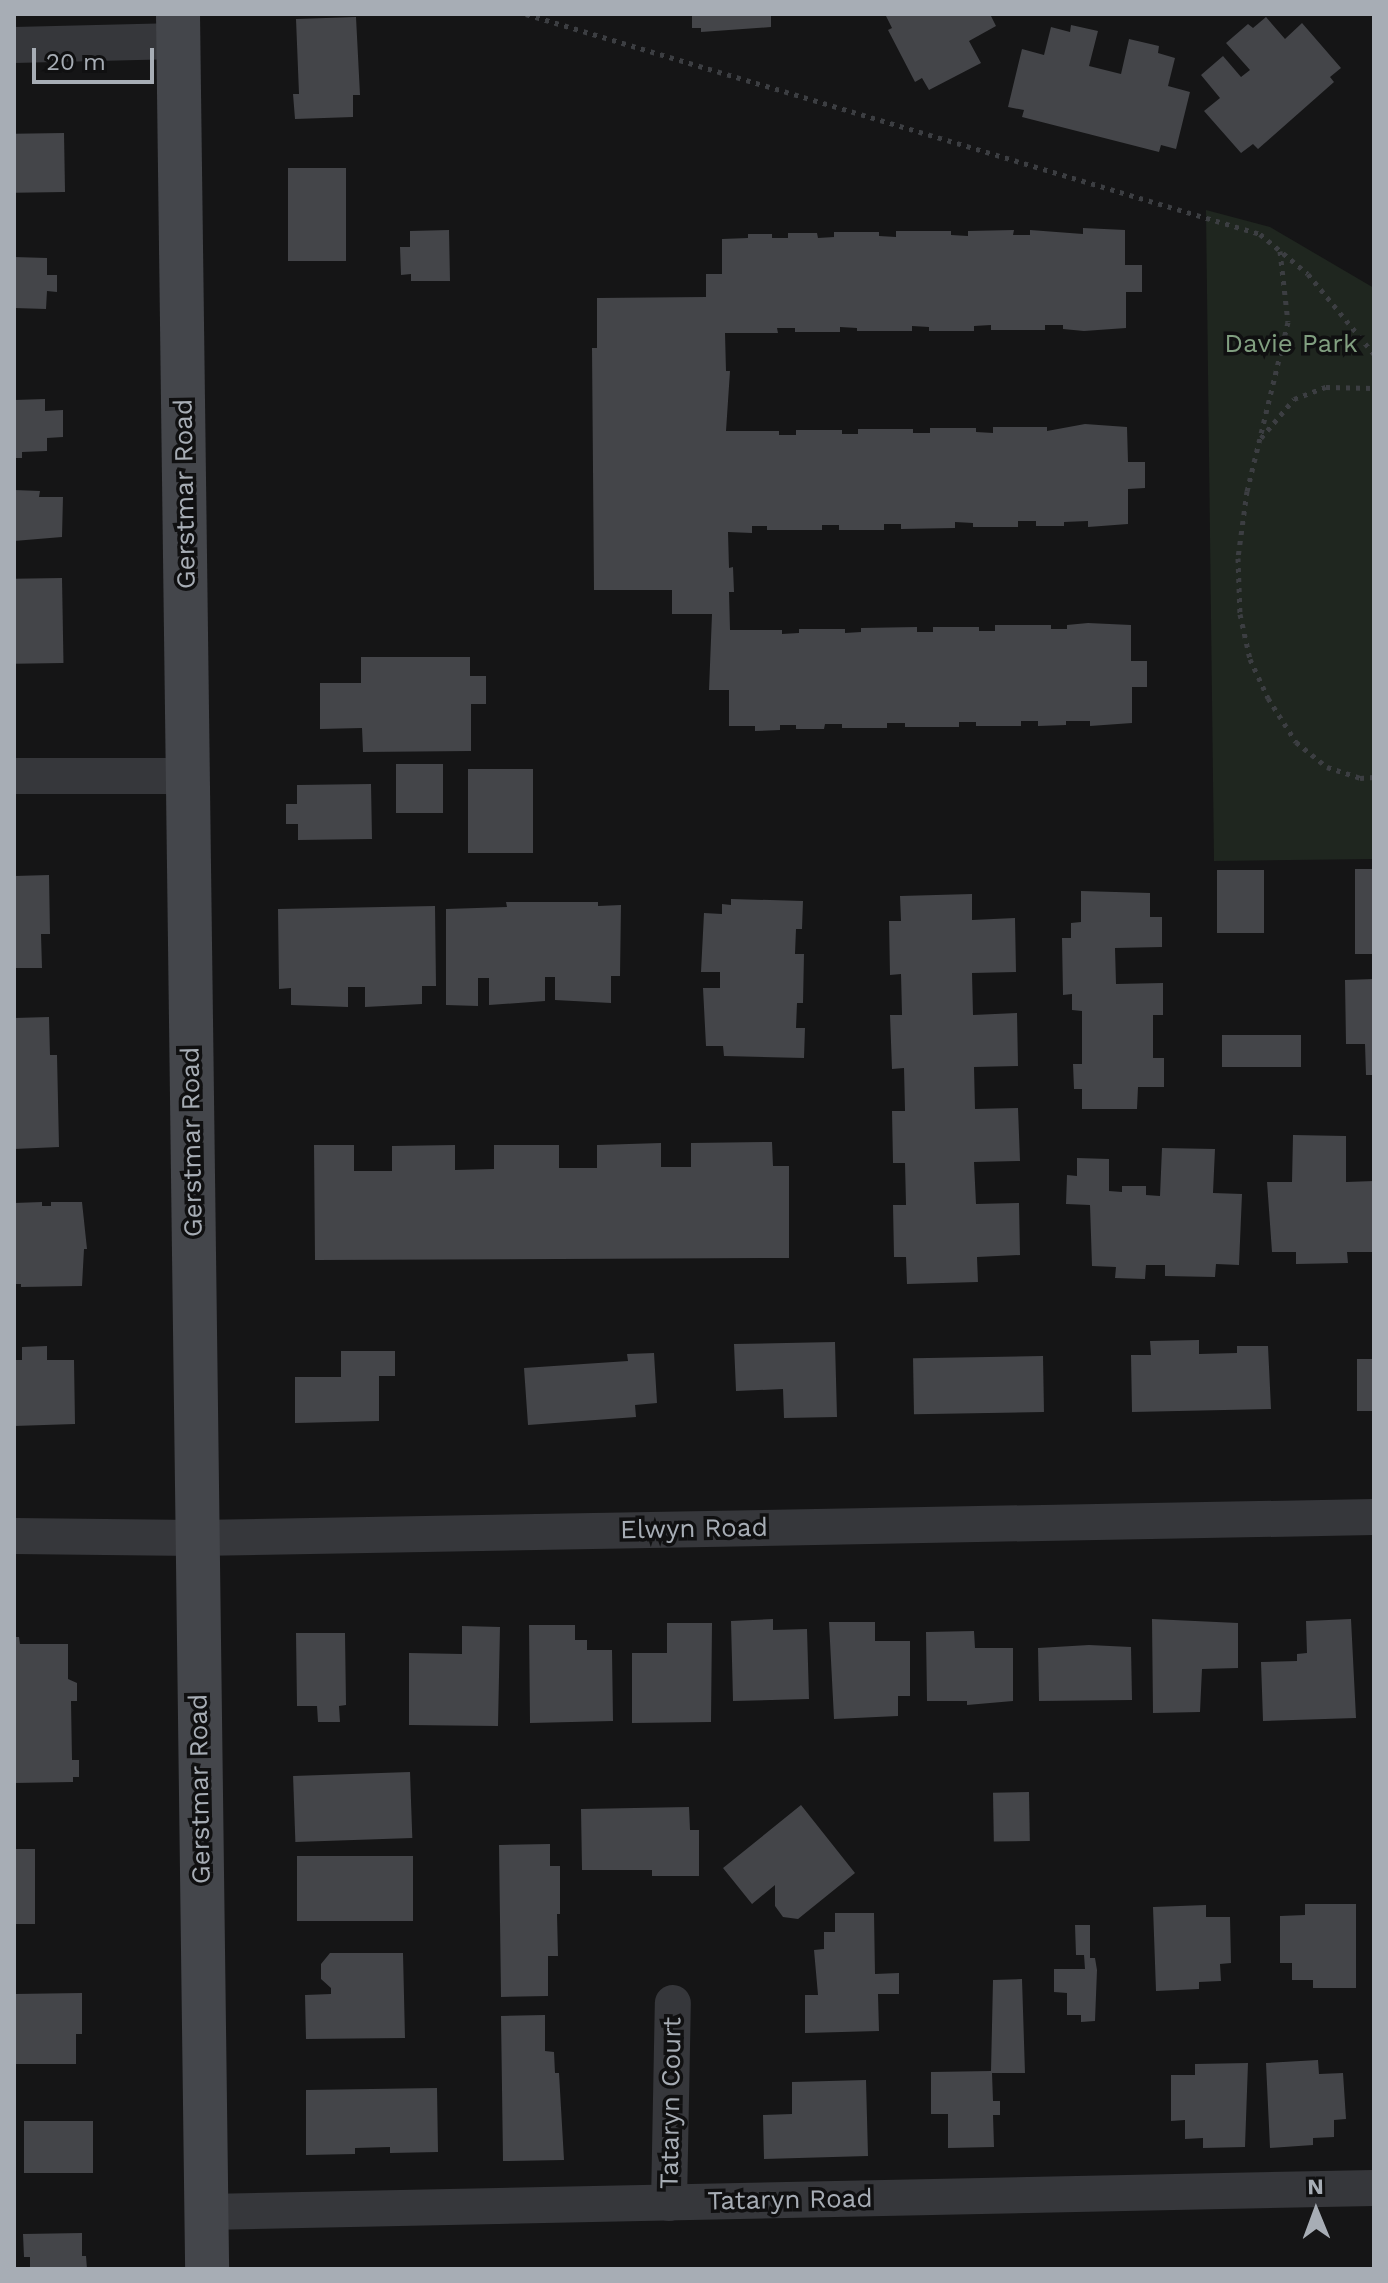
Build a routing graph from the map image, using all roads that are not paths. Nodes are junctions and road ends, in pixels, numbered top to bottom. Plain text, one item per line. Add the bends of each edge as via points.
1 (179, 28) edge
2 (14, 45) edge
3 (14, 776) edge
4 (188, 776) junction
5 (1374, 1517) edge
6 (14, 1536) edge
7 (196, 1538) junction
8 (673, 2003) dead end
9 (1374, 2188) edge
10 (669, 2203) junction
11 (206, 2212) junction
12 (207, 2269) edge

1 - 2 street
1 - 4 street, Gerstmar Road
3 - 4 street
4 - 7 street, Gerstmar Road
5 - 7 street, Elwyn Road
6 - 7 street, Elwyn Road
7 - 11 street, Gerstmar Road
8 - 10 street, Tataryn Court
9 - 10 street, Tataryn Road
10 - 11 street, Tataryn Road
11 - 12 street, Gerstmar Road

